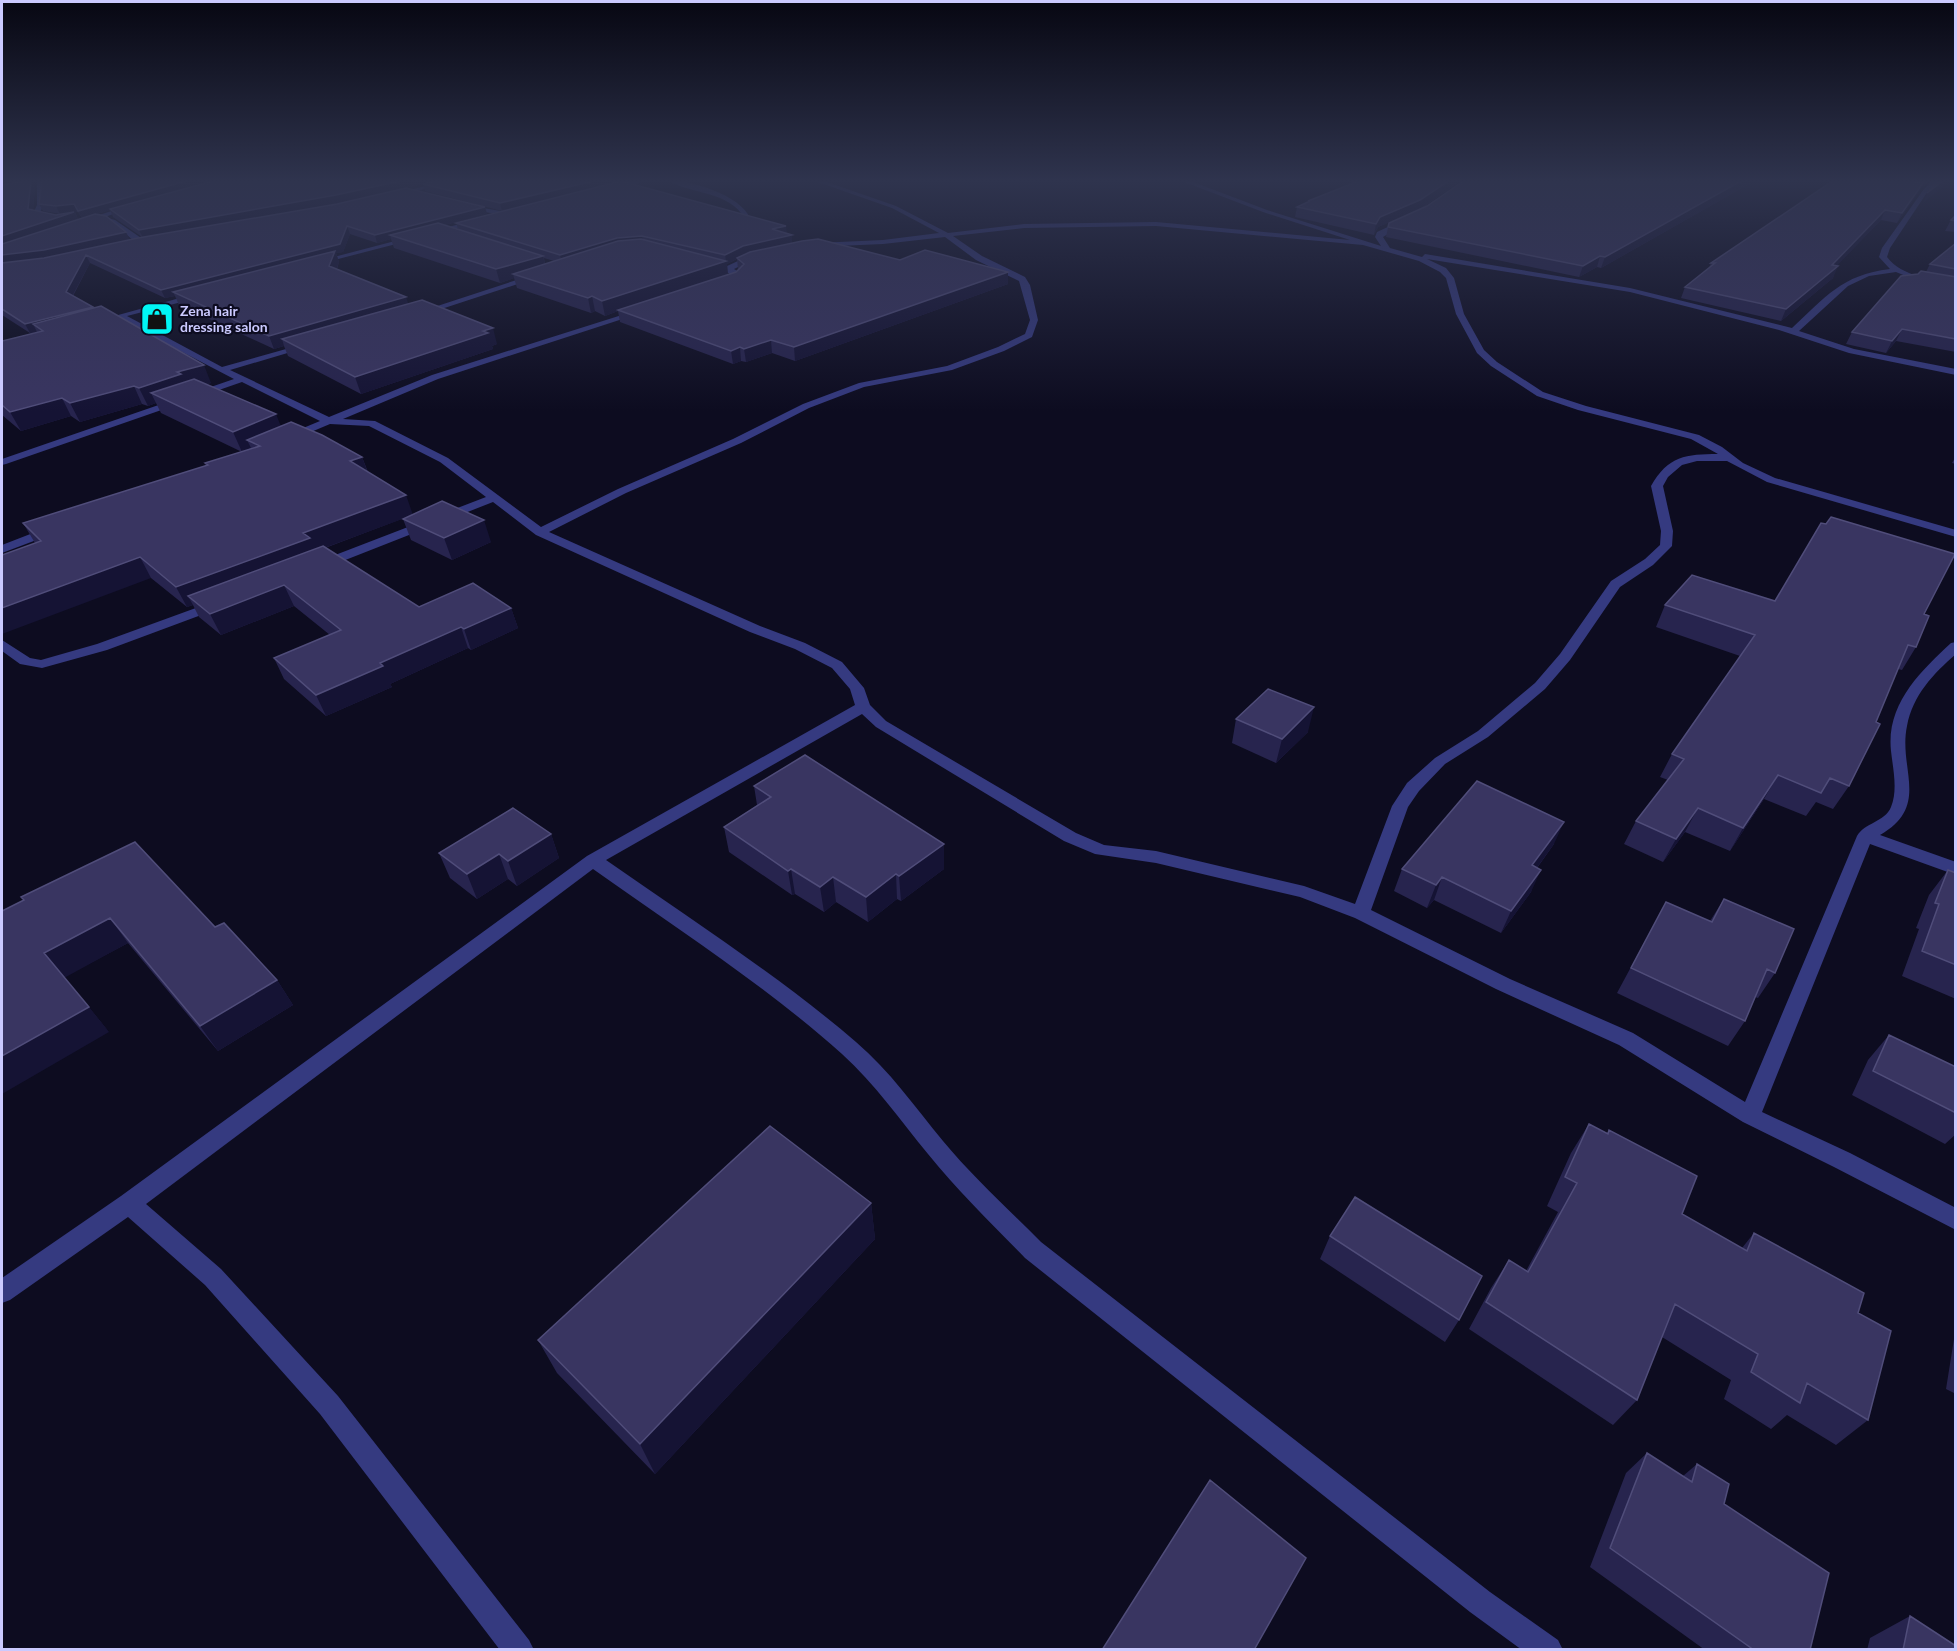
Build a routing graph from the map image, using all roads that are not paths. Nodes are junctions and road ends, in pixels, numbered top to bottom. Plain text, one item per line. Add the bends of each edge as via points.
1 (342, 257) edge
2 (755, 257) edge
3 (979, 257) edge
4 (1415, 257) edge
5 (1430, 257) edge
6 (1885, 257) edge
7 (311, 265) edge
8 (718, 267) edge
9 (728, 269) junction
10 (1896, 270) junction
11 (543, 275) edge
12 (718, 285) edge
13 (1956, 286) edge
14 (212, 291) edge
15 (646, 308) edge
16 (406, 316) edge
17 (1793, 332) junction
18 (320, 340) edge
19 (220, 370) junction
20 (1956, 372) edge
21 (242, 379) junction
22 (328, 421) junction
23 (279, 442) edge
24 (1729, 458) junction
25 (2, 462) edge
26 (496, 496) junction
27 (59, 528) edge
28 (540, 532) junction
29 (1956, 534) edge
30 (2, 549) edge
31 (312, 568) edge
32 (224, 601) edge
33 (2, 644) edge
34 (1956, 646) edge
35 (862, 706) junction
36 (1865, 836) junction
37 (593, 860) junction
38 (1956, 868) edge
39 (1361, 914) junction
40 (1750, 1116) junction
41 (129, 1203) junction
42 (1956, 1220) edge
43 (2, 1292) edge
44 (519, 1650) edge
45 (1548, 1650) edge

1 - 7 street
2 - 9 street
3 - 28 street via 1022,279 1026,285 1034,320 1025,338 949,368 862,386 806,406
4 - 24 street via 1448,274 1460,314 1480,351 1540,394 1695,437
5 - 17 street via 1611,286
6 - 10 street
8 - 9 street
9 - 12 street via 739,276
10 - 13 street
10 - 17 street via 1867,274 1845,284
11 - 16 street
14 - 19 street via 115,317
15 - 22 street via 445,374
17 - 20 street via 1852,351
18 - 19 street
19 - 21 street
21 - 22 street
21 - 25 street
22 - 23 street
22 - 26 street via 378,426 444,460
24 - 29 street via 1771,480
24 - 39 street via 1682,459 1660,480 1657,486 1667,531 1666,546 1616,584 1540,686 1483,734 1440,761 1413,787 1400,806
26 - 28 street
26 - 31 street
27 - 30 street
28 - 35 street via 837,665 857,688
32 - 33 street via 102,647 42,664 26,662
34 - 36 street via 1925,674 1909,700 1898,743 1902,783 1897,813 1886,826
35 - 37 street
35 - 39 street via 898,735 1070,837 1101,850 1156,857 1304,892
36 - 38 street
36 - 40 street
37 - 41 street
37 - 45 street via 787,998 850,1049 899,1099 972,1189 1033,1250 1480,1602
39 - 40 street via 1626,1040
40 - 42 street
41 - 43 street
41 - 44 street via 213,1277 329,1406

